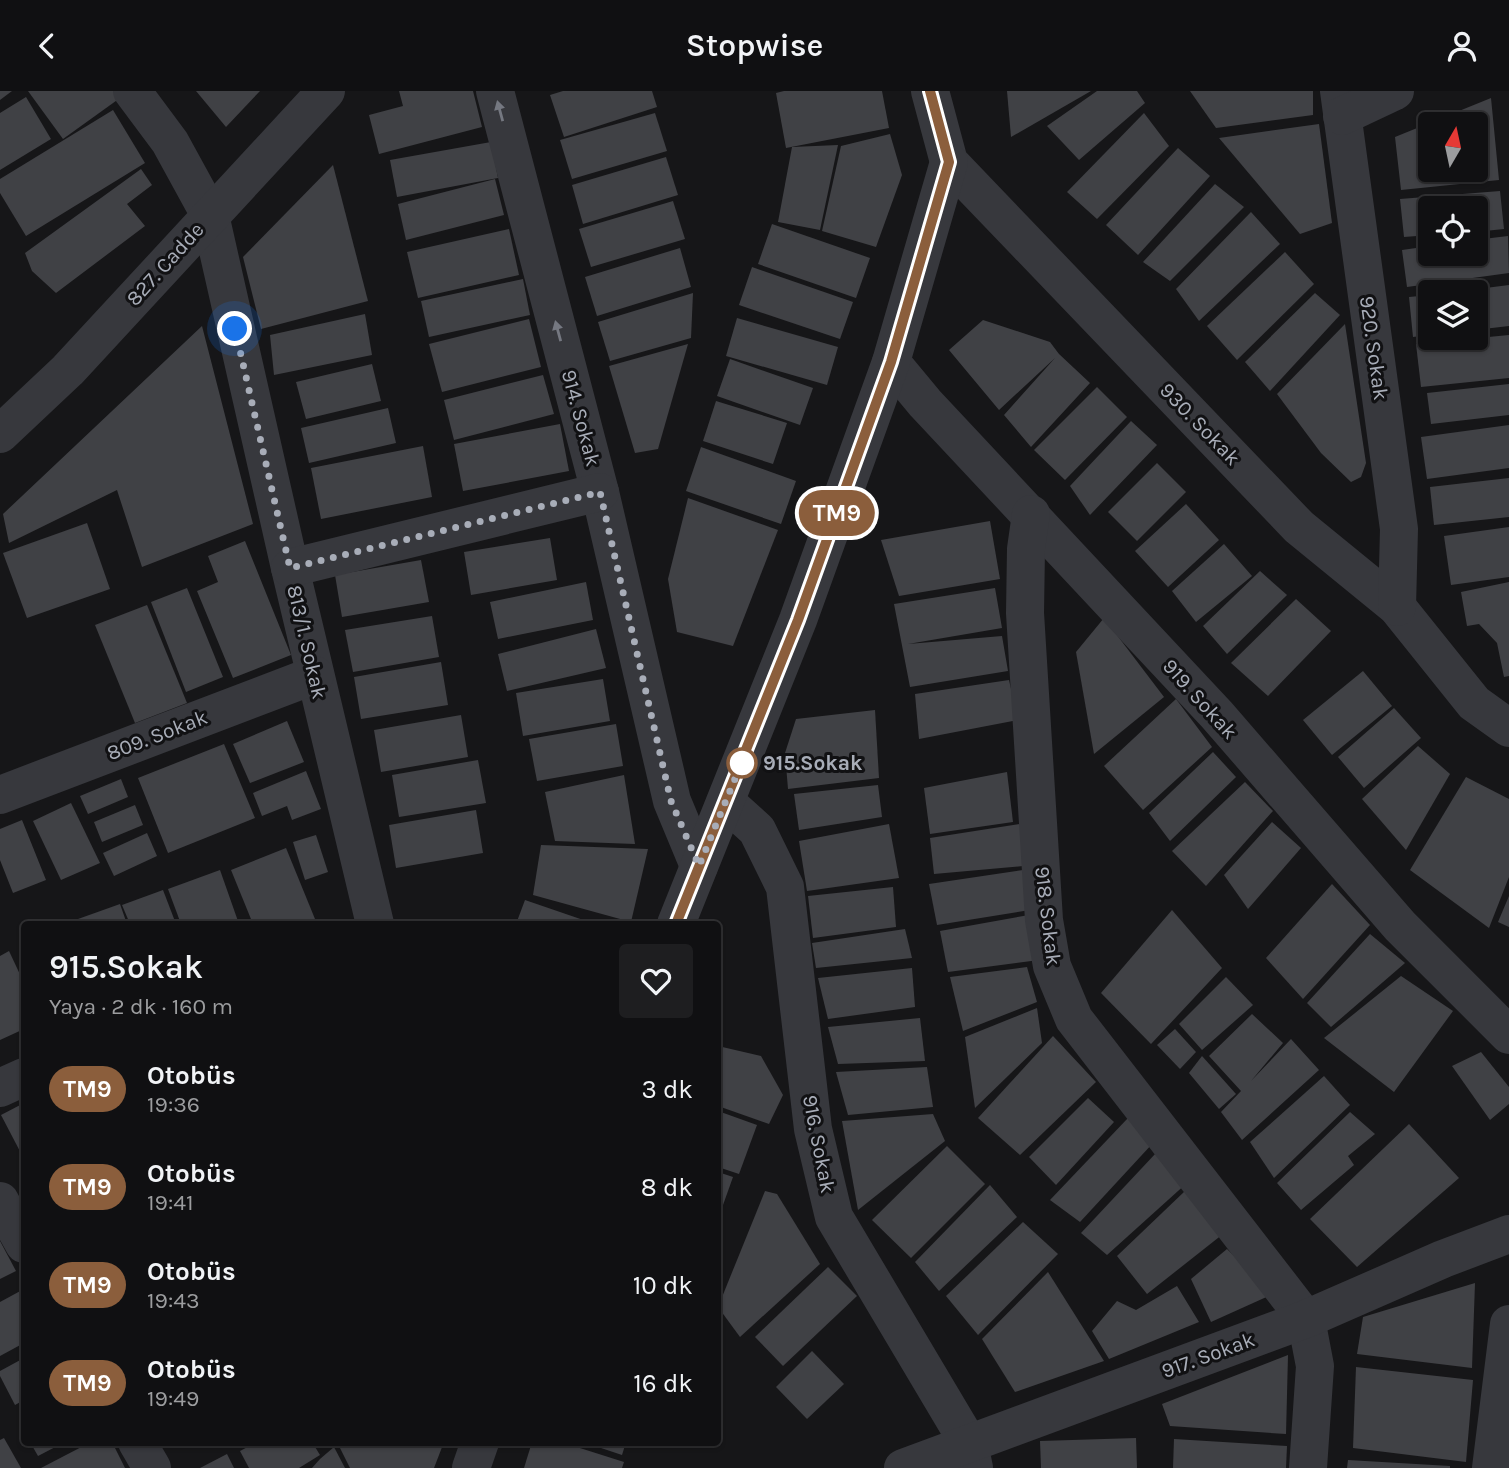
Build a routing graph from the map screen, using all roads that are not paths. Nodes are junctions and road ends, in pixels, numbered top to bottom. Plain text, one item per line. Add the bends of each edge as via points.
1 (132, 91) edge
2 (326, 91) edge
3 (495, 91) edge
4 (930, 91) edge
5 (1395, 91) edge
6 (1340, 103) edge
7 (949, 162) junction
8 (210, 215) junction
9 (891, 362) junction
10 (1, 424) edge
11 (600, 492) junction
12 (1031, 514) junction
13 (290, 568) junction
14 (1397, 607) junction
15 (315, 675) junction
16 (1509, 728) edge
17 (0, 795) edge
18 (726, 802) junction
19 (699, 866) junction
20 (374, 921) edge
21 (677, 921) edge
22 (1509, 1035) edge
23 (21, 1078) edge
24 (0, 1088) edge
25 (0, 1201) edge
26 (1509, 1234) edge
27 (21, 1239) edge
28 (1306, 1319) junction
29 (1509, 1324) edge
30 (139, 1446) edge
31 (479, 1446) edge
32 (972, 1456) edge
33 (152, 1468) edge
34 (471, 1468) edge
35 (903, 1468) edge
36 (1308, 1468) edge
37 (1491, 1468) edge

1 - 8 street, 813/1. Sokak via 170,142
2 - 8 street, 827. Cadde
11 -> 3 street, 914. Sokak
4 - 7 street, 930. Sokak
5 - 6 street
6 - 14 street, 920. Sokak via 1399,529
7 - 9 street
7 - 14 street, 930. Sokak via 1299,527
8 - 10 street, 827. Cadde via 68,370
8 - 13 street, 813/1. Sokak
9 - 12 street, 919. Sokak
9 - 18 street via 798,620
11 - 13 street
11 - 19 street, 914. Sokak via 671,801
12 - 22 street, 919. Sokak via 1217,715 1400,926
12 - 28 street, 918. Sokak via 1024,613 1044,920 1052,966 1074,1019
13 - 15 street, 813/1. Sokak
14 - 16 street, 930. Sokak via 1474,703
15 - 17 street, 809. Sokak
15 - 20 street, 813/1. Sokak
18 - 19 street
18 - 32 street, 916. Sokak via 758,830 785,887 813,1129 834,1217
19 - 21 street
23 - 24 street
25 - 27 street
26 - 28 street, 917. Sokak
28 - 32 street, 917. Sokak
28 - 36 street via 1315,1366
29 - 37 street
30 - 33 street
31 - 34 street
32 - 35 street, 917. Sokak

